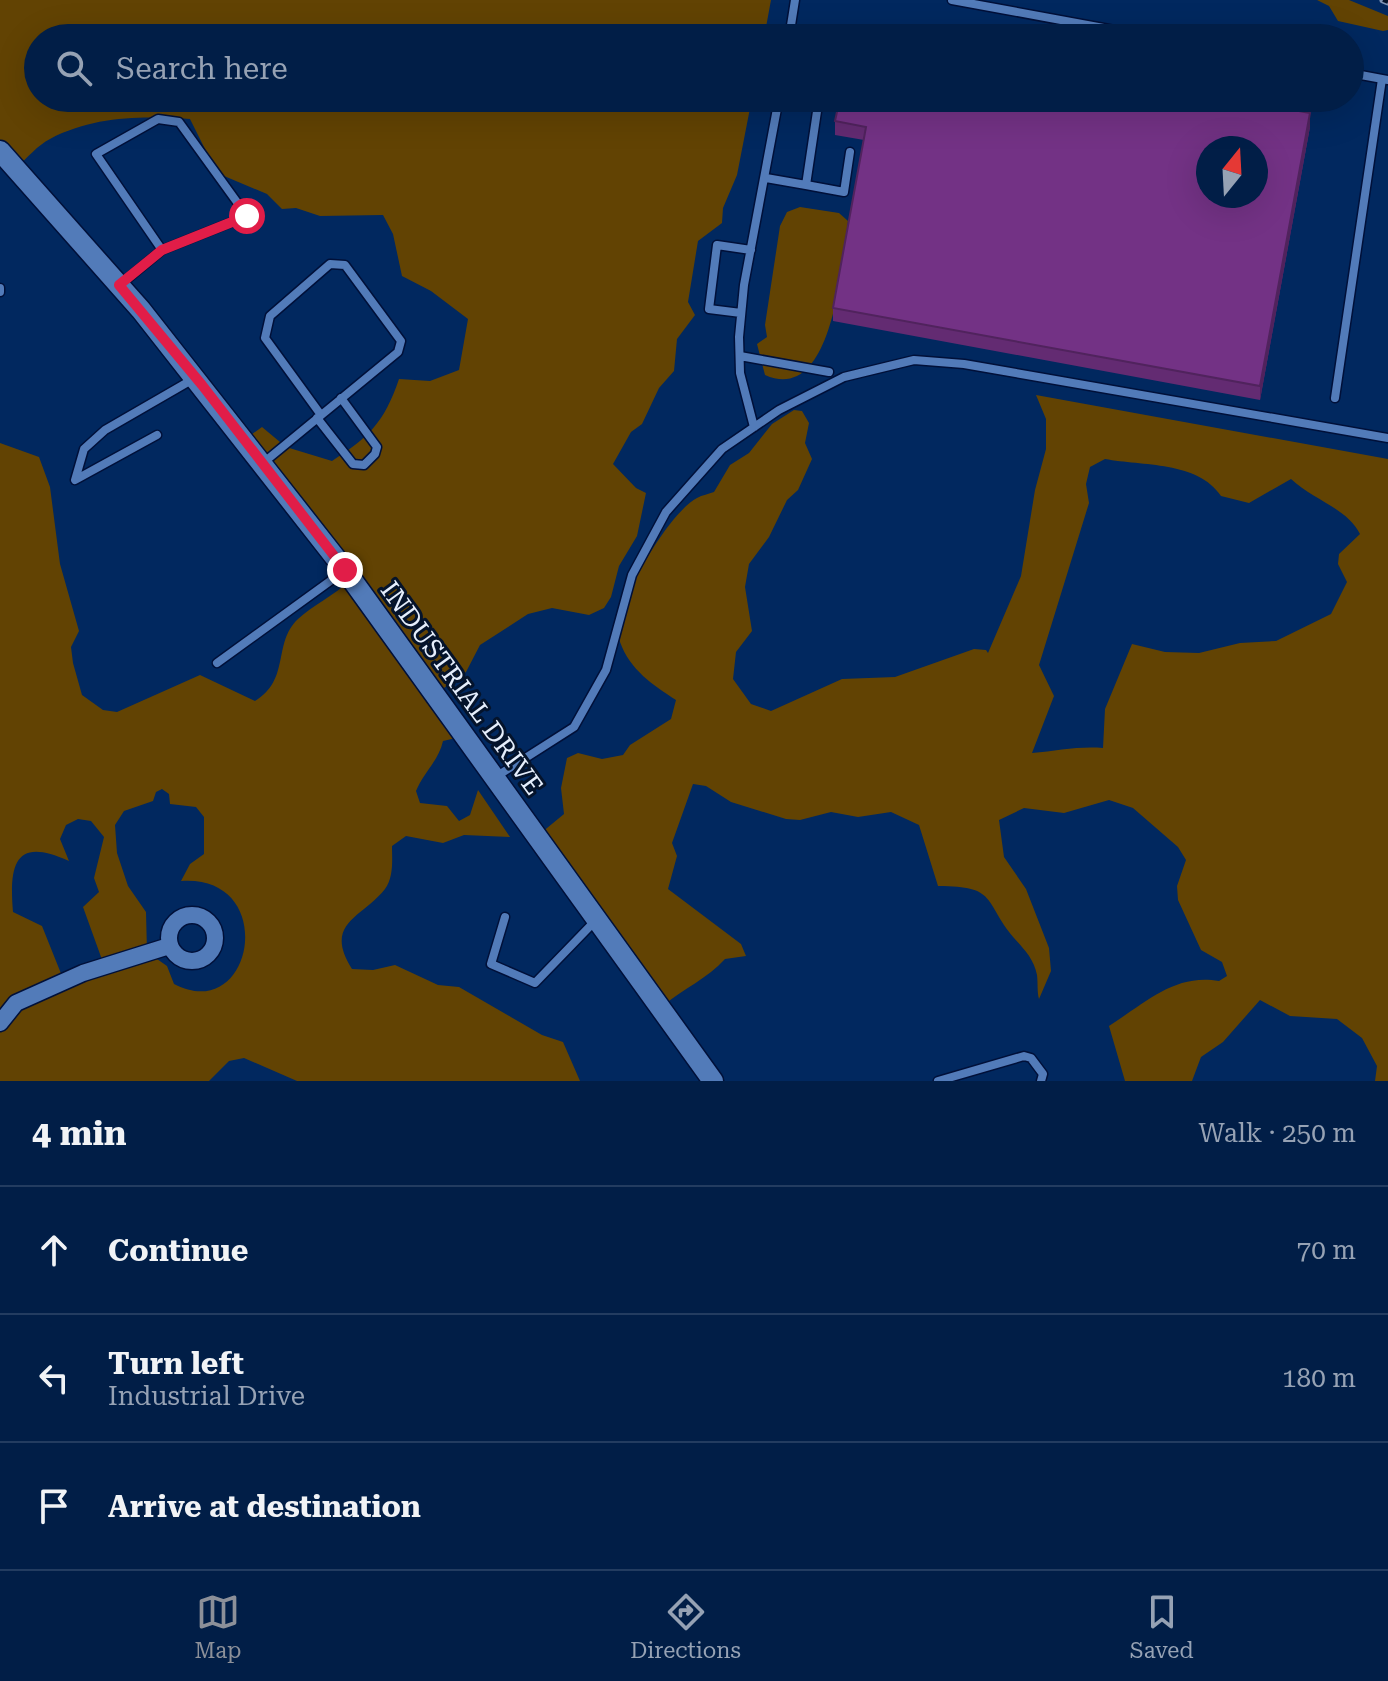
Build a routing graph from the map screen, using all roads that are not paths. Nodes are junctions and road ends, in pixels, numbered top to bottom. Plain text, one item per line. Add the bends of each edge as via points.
1 (795, 0) edge
2 (952, 0) edge
3 (791, 24) edge
4 (1082, 24) edge
5 (1364, 76) edge
6 (1385, 80) edge
7 (777, 112) edge
8 (817, 112) edge
9 (0, 151) edge
10 (850, 152) dead end
11 (766, 178) junction
12 (806, 185) junction
13 (162, 250) junction
14 (751, 250) junction
15 (119, 285) junction
16 (741, 313) junction
17 (740, 356) junction
18 (829, 372) dead end
19 (196, 377) junction
20 (341, 398) junction
21 (1335, 398) dead end
22 (319, 416) junction
23 (754, 427) junction
24 (157, 435) dead end
25 (1388, 438) edge
26 (262, 463) junction
27 (345, 570) junction
28 (217, 663) dead end
29 (494, 779) junction
30 (505, 917) dead end
31 (597, 919) junction
32 (169, 946) dead end
33 (0, 1023) edge
34 (713, 1081) edge
35 (938, 1081) edge
36 (1041, 1081) edge

1 - 3 lane
2 - 4 lane
5 - 6 lane
6 - 21 lane
7 - 11 lane
8 - 12 lane
9 - 15 street, INDUSTRIAL DRIVE
10 - 12 lane via 844,192
11 - 12 lane
11 - 14 lane
13 - 13 lane via 96,154 158,119 179,122 247,216
13 - 15 lane
14 - 16 lane
14 - 16 lane via 717,245 709,309
15 - 19 street, INDUSTRIAL DRIVE
16 - 17 lane
17 - 18 lane
17 - 23 lane
19 - 24 lane via 105,430 84,449 75,480
19 - 26 street, INDUSTRIAL DRIVE
20 - 22 lane
20 - 22 lane via 377,447 364,465 353,464
20 - 22 lane via 398,352 401,341 345,265 330,264 270,316 265,338
22 - 26 lane
23 - 25 lane via 844,377 914,360 964,364
23 - 29 lane via 722,449 666,512 632,575 606,670 574,727
26 - 27 street, INDUSTRIAL DRIVE
27 - 28 lane
27 - 29 street, INDUSTRIAL DRIVE
29 - 31 street, INDUSTRIAL DRIVE
30 - 31 lane via 491,964 535,983
31 - 34 street, INDUSTRIAL DRIVE
32 - 33 street via 83,973 16,1003
35 - 36 lane via 1024,1056 1043,1074

